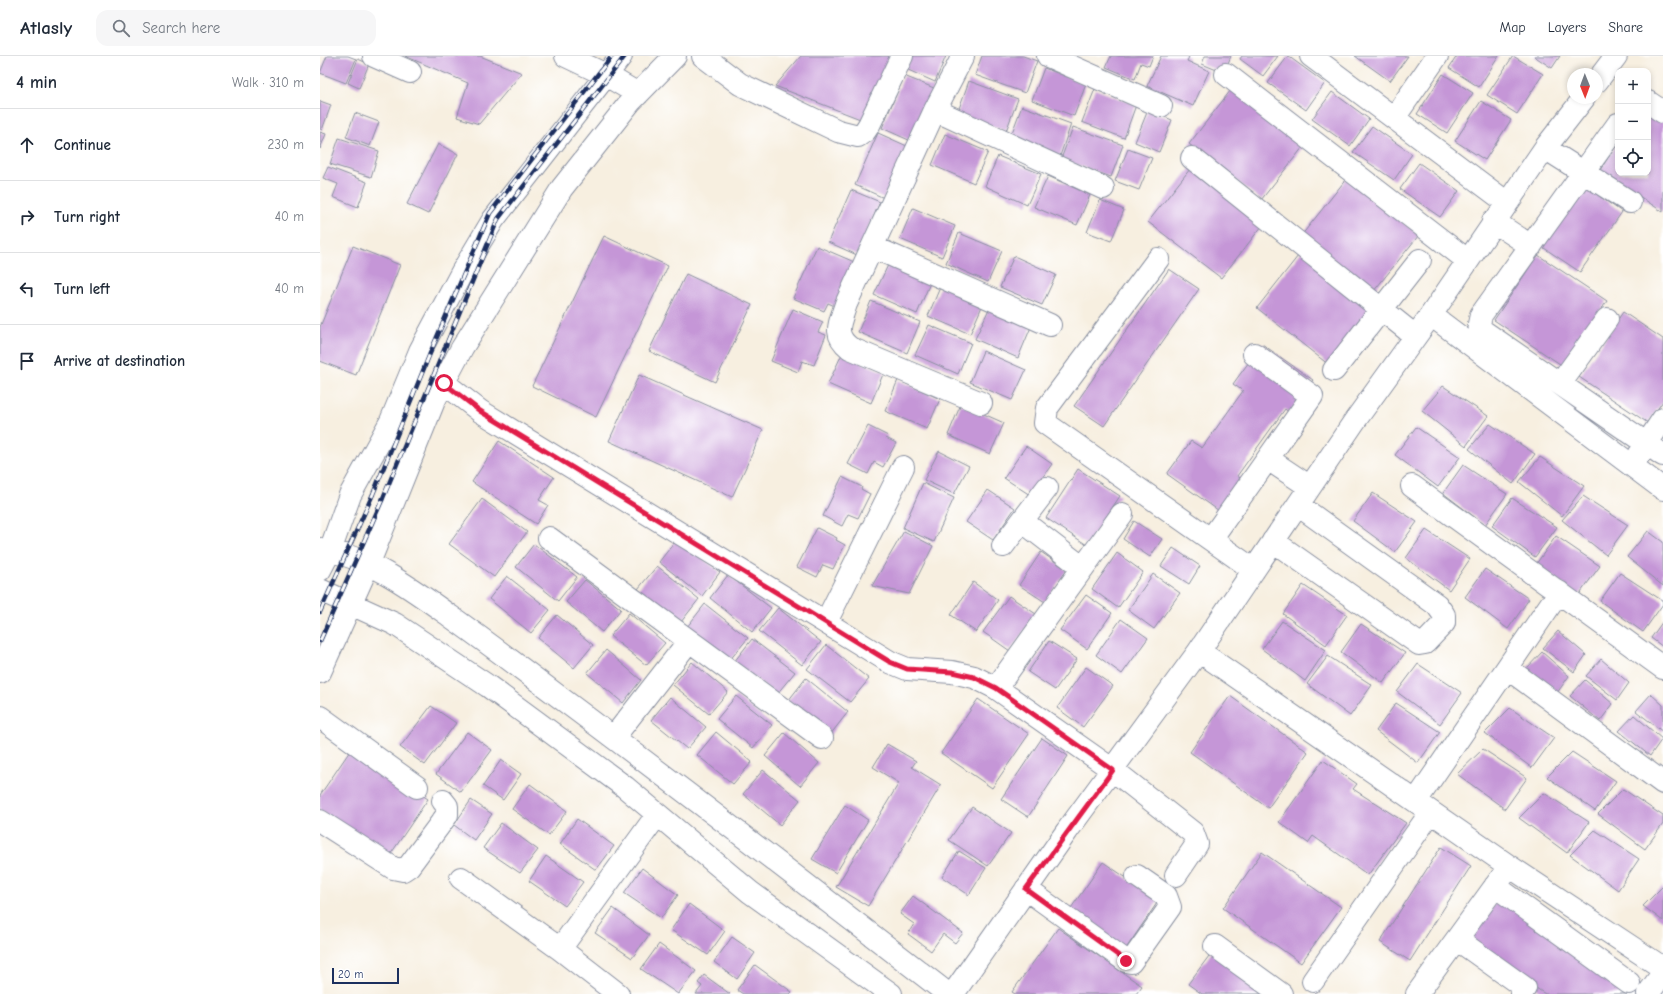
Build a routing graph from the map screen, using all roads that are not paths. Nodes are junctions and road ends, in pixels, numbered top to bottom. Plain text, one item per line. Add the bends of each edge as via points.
1 (374, 56) edge
2 (566, 56) edge
3 (621, 56) edge
4 (675, 56) edge
5 (703, 56) edge
6 (902, 56) edge
7 (963, 56) edge
8 (1048, 56) edge
9 (1311, 56) edge
10 (1437, 56) edge
11 (1616, 56) edge
12 (410, 72) dead end
13 (1603, 73) edge
14 (1226, 74) dead end
15 (606, 75) junction
16 (638, 94) junction
17 (1579, 104) edge
18 (1651, 104) edge
19 (1161, 106) dead end
20 (935, 110) junction
21 (1663, 112) edge
22 (1394, 118) junction
23 (1615, 128) edge
24 (1545, 148) junction
25 (1192, 158) dead end
26 (1583, 173) junction
27 (1103, 188) dead end
28 (1506, 202) junction
29 (1630, 202) dead end
30 (1494, 221) junction
31 (1531, 246) junction
32 (873, 247) junction
33 (1158, 259) dead end
34 (1420, 260) dead end
35 (1467, 260) junction
36 (1381, 309) junction
37 (1431, 314) junction
38 (1607, 319) dead end
39 (1050, 325) dead end
40 (432, 330) junction
41 (1415, 336) junction
42 (462, 348) junction
43 (1254, 354) dead end
44 (1334, 370) dead end
45 (444, 383) junction
46 (1560, 384) junction
47 (981, 403) dead end
48 (1663, 419) edge
49 (1655, 449) edge
50 (1268, 459) junction
51 (1631, 465) junction
52 (903, 467) dead end
53 (1412, 486) dead end
54 (1310, 487) junction
55 (1047, 488) dead end
56 (1663, 489) edge
57 (1298, 505) junction
58 (1122, 514) dead end
59 (1022, 521) junction
60 (549, 538) dead end
61 (1211, 540) junction
62 (1273, 541) junction
63 (1003, 546) dead end
64 (325, 550) edge
65 (369, 563) junction
66 (1083, 568) junction
67 (320, 570) edge
68 (1254, 570) junction
69 (320, 590) edge
70 (1559, 592) junction
71 (350, 604) junction
72 (826, 622) junction
73 (690, 641) junction
74 (1200, 651) junction
75 (1507, 668) junction
76 (1663, 668) edge
77 (320, 672) edge
78 (996, 688) junction
79 (320, 718) edge
80 (614, 737) junction
81 (822, 738) dead end
82 (1113, 770) junction
83 (1663, 783) edge
84 (418, 787) dead end
85 (443, 801) dead end
86 (1423, 807) junction
87 (657, 814) junction
88 (320, 821) edge
89 (1509, 866) junction
90 (1176, 875) dead end
91 (1137, 876) dead end
92 (461, 878) dead end
93 (1495, 886) junction
94 (1026, 889) junction
95 (1458, 940) junction
96 (1214, 946) dead end
97 (560, 949) junction
98 (1663, 968) edge
99 (1663, 973) edge
100 (1314, 981) dead end
101 (1629, 982) dead end
102 (1526, 992) edge
103 (618, 994) edge
104 (891, 994) edge
105 (948, 994) edge
106 (953, 994) edge
107 (1281, 994) edge
108 (1417, 994) edge
109 (1649, 994) edge

1 - 12 street
2 - 15 street
3 - 15 street
4 - 16 street
5 - 6 street via 740,84 838,131 858,136 869,125
7 - 20 street
8 - 19 street
9 - 22 street
10 - 22 street
11 - 13 street
14 - 35 street
15 - 16 street
15 - 40 street via 493,220
16 - 42 street via 562,188
17 - 24 street
18 - 21 street
20 - 27 street
20 - 32 street
22 - 28 street
23 - 26 street
24 - 26 street
24 - 28 street
25 - 36 street
26 - 29 street
26 - 31 street
28 - 30 street
30 - 31 street
30 - 35 street
31 - 46 street via 1482,316 1480,329
32 - 39 street
32 - 47 street via 846,304 838,333 841,341 850,348
33 - 61 street via 1047,408 1045,423
34 - 36 street
35 - 37 street
36 - 41 street
36 - 44 street
37 - 41 street
37 - 51 street
38 - 46 street
40 - 42 street
40 - 64 street via 420,351 391,420 350,495
41 - 54 street
42 - 45 street
43 - 50 street via 1312,396
45 - 65 street via 434,401
45 - 72 street via 480,411
46 - 49 street
48 - 49 street
49 - 51 street
50 - 54 street
50 - 61 street
51 - 56 street
52 - 72 street
53 - 70 street
54 - 57 street
55 - 59 street
57 - 62 street
57 - 62 street via 1437,605 1444,615 1444,622 1425,643 1419,644
58 - 66 street
59 - 63 street
59 - 66 street
60 - 73 street
61 - 68 street
62 - 68 street
64 - 65 street
64 - 67 street
65 - 71 street
65 - 80 street via 428,600
66 - 78 street
68 - 74 street
69 - 71 street
70 - 75 street
70 - 76 street
71 - 77 street
71 - 87 street via 395,624 488,686 572,747
72 - 78 street via 901,667 952,672 974,677
73 - 80 street
73 - 81 street
74 - 82 street via 1169,690
74 - 86 street
75 - 83 street
75 - 86 street
78 - 82 street
79 - 84 street
80 - 105 street
82 - 90 street via 1193,833 1197,844
82 - 94 street
85 - 88 street via 447,806 447,814 409,866 403,870 393,868
86 - 89 street
86 - 100 street
87 - 97 street
87 - 104 street via 750,892
89 - 93 street
89 - 98 street
91 - 94 street via 1166,896 1170,908 1131,962 1126,961
92 - 97 street
93 - 95 street
93 - 101 street
94 - 106 street
95 - 102 street
95 - 108 street
96 - 107 street
97 - 103 street
99 - 109 street

